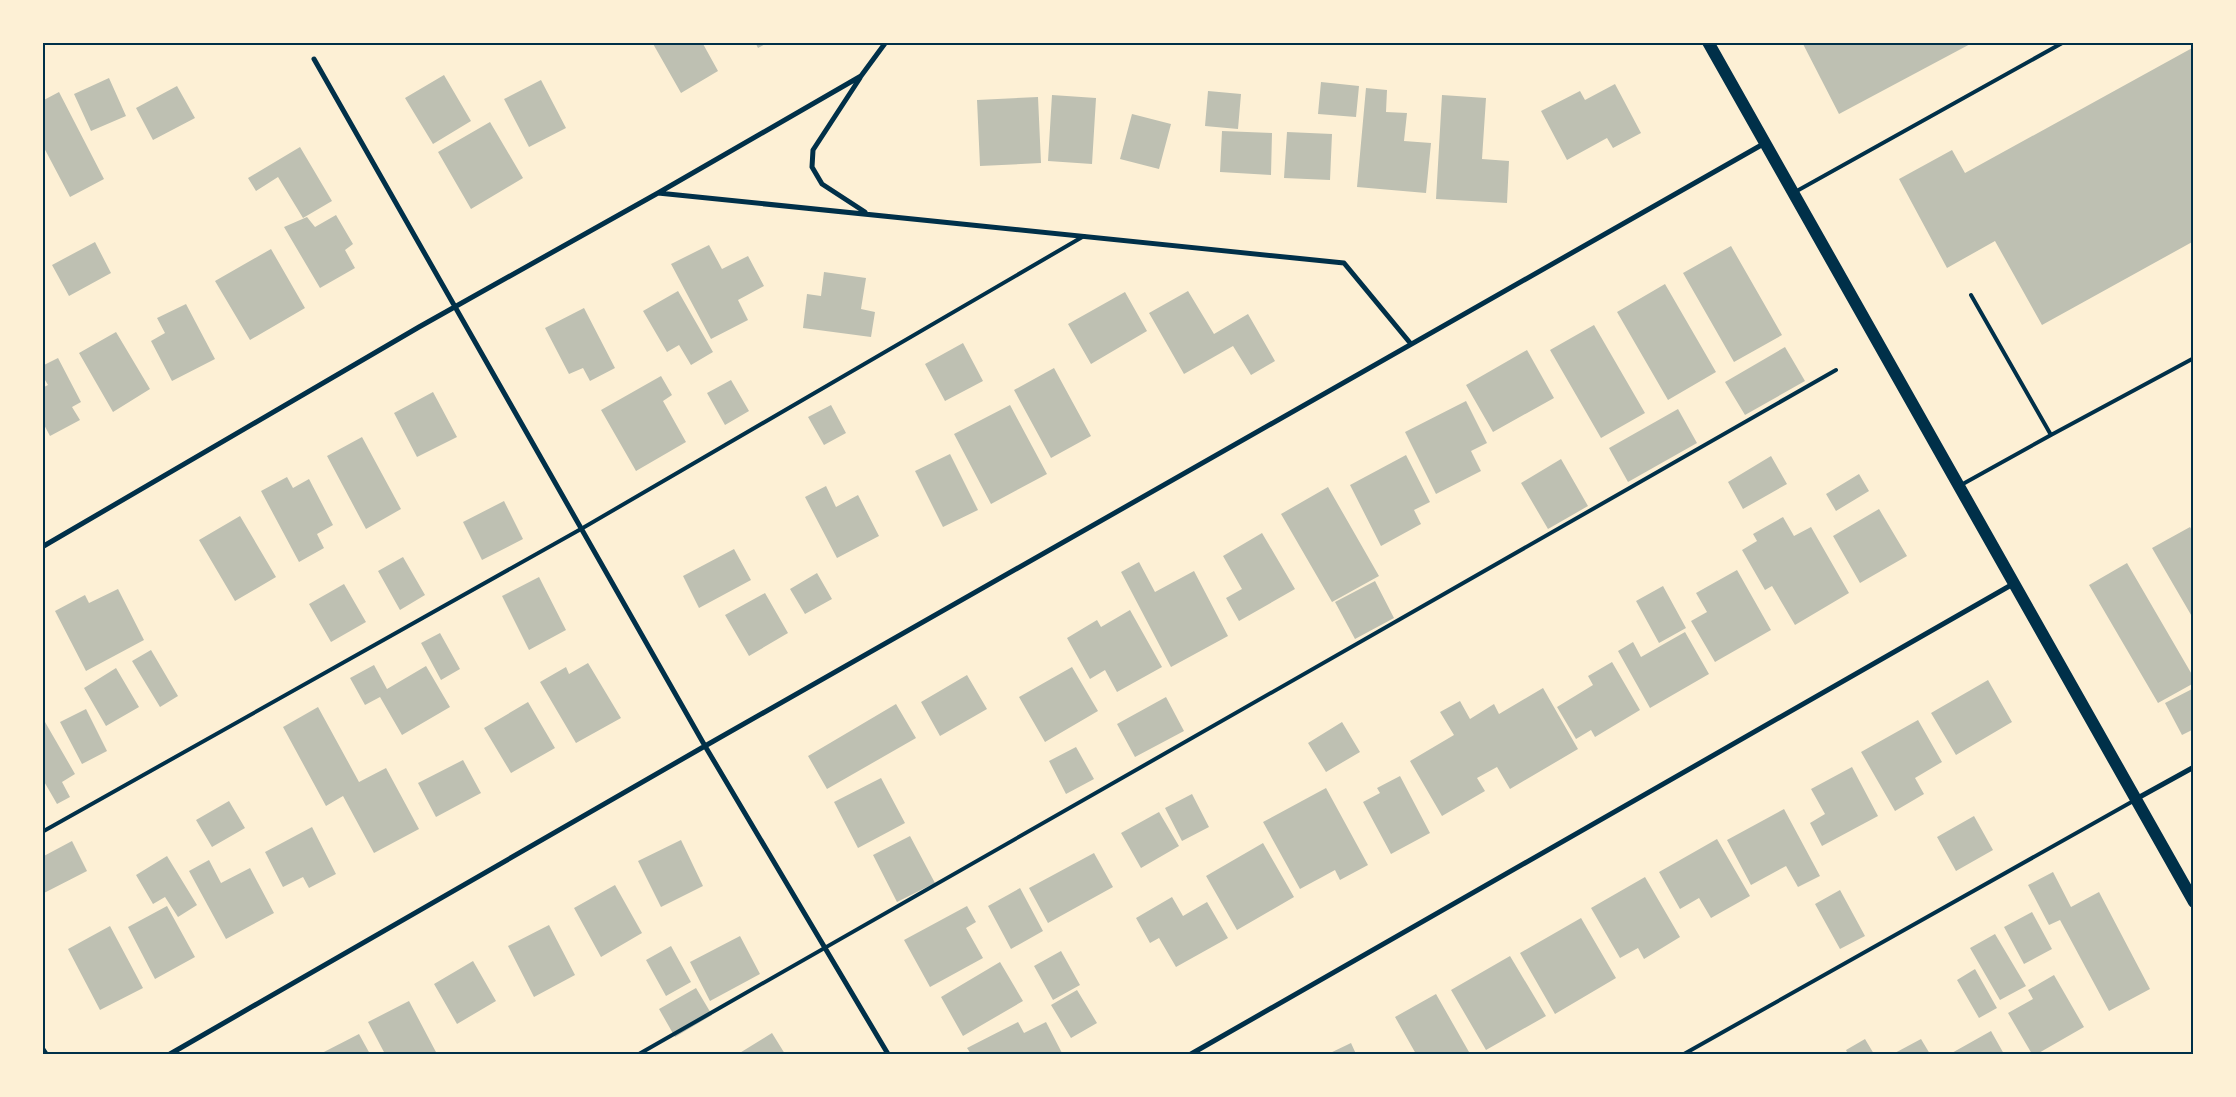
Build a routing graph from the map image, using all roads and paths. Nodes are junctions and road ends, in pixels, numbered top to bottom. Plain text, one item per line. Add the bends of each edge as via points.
1 (886, 42) edge
2 (1708, 42) edge
3 (2064, 42) edge
4 (314, 59) dead end
5 (861, 76) junction
6 (1765, 143) junction
7 (658, 193) junction
8 (1793, 193) junction
9 (867, 214) junction
10 (1084, 236) junction
11 (1971, 295) dead end
12 (454, 307) junction
13 (1411, 344) junction
14 (2194, 358) edge
15 (1836, 370) dead end
16 (2051, 435) junction
17 (1959, 486) junction
18 (581, 529) junction
19 (42, 547) edge
20 (2014, 584) junction
21 (704, 746) junction
22 (2194, 767) edge
23 (2136, 799) junction
24 (42, 832) edge
25 (2194, 902) edge
26 (825, 948) junction
27 (42, 1048) edge
28 (46, 1054) edge
29 (170, 1054) edge
30 (639, 1054) edge
31 (888, 1054) edge
32 (1191, 1054) edge
33 (1684, 1054) edge

1 - 5 street
2 - 6 main road
3 - 8 lane
4 - 12 street
5 - 7 street
5 - 9 street via 812,150 812,167 822,184
6 - 8 main road
6 - 13 street
7 - 9 street
7 - 12 street
8 - 17 main road
9 - 10 street
10 - 13 street via 1344,263
10 - 18 lane
11 - 16 lane
12 - 18 street
12 - 19 street
13 - 21 street
14 - 16 lane
15 - 26 lane
16 - 17 lane
17 - 20 main road
18 - 21 street
18 - 24 lane
20 - 23 main road
20 - 32 street
21 - 26 street
21 - 29 street
22 - 23 street
23 - 25 main road
23 - 33 lane
26 - 30 lane
26 - 31 street
27 - 28 street

